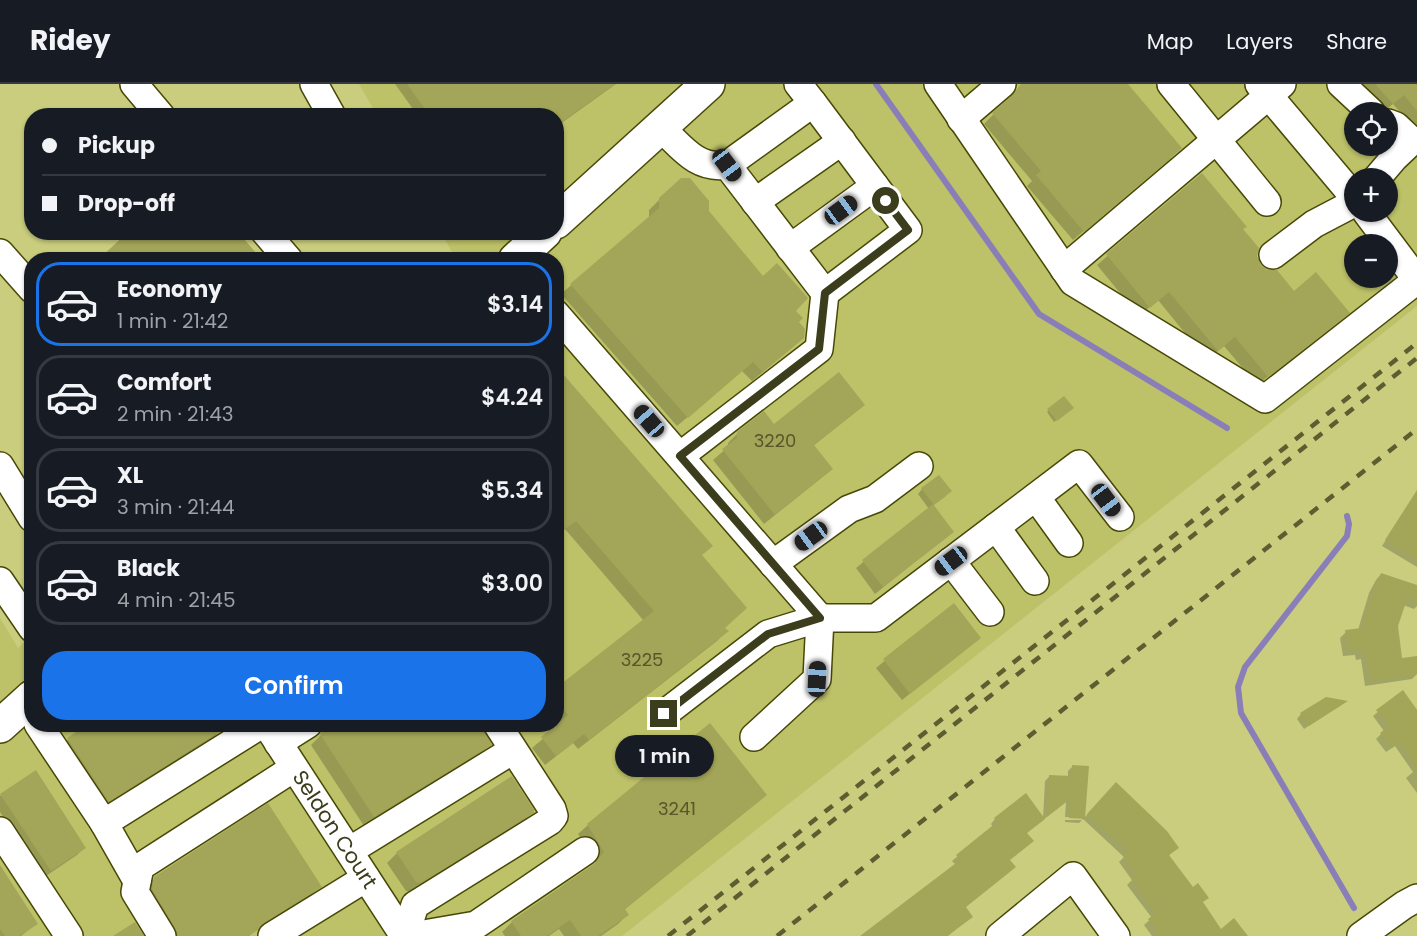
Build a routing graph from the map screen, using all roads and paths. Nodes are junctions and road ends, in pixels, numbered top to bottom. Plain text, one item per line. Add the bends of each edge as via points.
1 (134, 84) edge
2 (314, 84) edge
3 (708, 84) edge
4 (938, 84) edge
5 (1002, 84) edge
6 (1171, 84) edge
7 (1341, 84) edge
8 (1270, 88) edge
9 (806, 94) edge
10 (1360, 102) edge
11 (154, 108) edge
12 (328, 108) edge
13 (962, 119) junction
14 (660, 127) junction
15 (1398, 128) edge
16 (1216, 140) junction
17 (842, 141) junction
18 (1398, 154) edge
19 (1396, 156) edge
20 (727, 165) junction
21 (1386, 168) edge
22 (1344, 184) edge
23 (875, 186) junction
24 (755, 202) junction
25 (1267, 202) dead end
26 (1344, 209) edge
27 (564, 215) edge
28 (1373, 222) edge
29 (272, 240) edge
30 (536, 240) edge
31 (790, 248) junction
32 (282, 252) edge
33 (524, 252) edge
34 (0, 253) edge
35 (1273, 255) dead end
36 (1064, 269) junction
37 (24, 280) edge
38 (1417, 280) edge
39 (825, 293) junction
40 (564, 323) edge
41 (680, 456) junction
42 (0, 466) edge
43 (919, 466) dead end
44 (1036, 497) junction
45 (24, 505) edge
46 (1120, 517) dead end
47 (996, 527) junction
48 (1069, 543) dead end
49 (951, 561) junction
50 (773, 564) junction
51 (0, 581) edge
52 (1035, 581) dead end
53 (990, 612) dead end
54 (24, 616) edge
55 (820, 618) junction
56 (24, 714) edge
57 (664, 714) dead end
58 (0, 726) edge
59 (45, 732) edge
60 (267, 732) edge
61 (270, 732) edge
62 (502, 732) edge
63 (754, 737) dead end
64 (513, 750) junction
65 (294, 768) junction
66 (105, 823) junction
67 (0, 831) edge
68 (585, 851) dead end
69 (349, 852) junction
70 (366, 878) junction
71 (137, 881) junction
72 (1417, 898) edge
73 (69, 936) edge
74 (162, 936) edge
75 (272, 936) edge
76 (404, 936) edge
77 (412, 936) edge
78 (1000, 936) edge
79 (1116, 936) edge
80 (1361, 936) edge

1 - 11 street
2 - 12 street
3 - 14 main road
4 - 13 street
5 - 13 street
6 - 16 street
7 - 10 street
8 - 16 street
8 - 22 street
9 - 17 street
9 - 20 street
13 - 36 street
14 - 20 street via 695,160 714,167
14 - 27 main road
15 - 18 street via 1413,141
16 - 25 street
16 - 36 street
17 - 23 street
17 - 24 street
19 - 21 street
20 - 24 street
23 - 31 street
23 - 39 street via 908,230
24 - 31 street
26 - 35 street via 1314,224
28 - 38 street
29 - 32 street
30 - 33 main road
31 - 39 street
34 - 37 street
36 - 38 street via 1073,282 1265,399
39 - 41 street via 819,349
40 - 41 street
41 - 50 street
42 - 45 street
43 - 50 street via 874,500 849,509
44 - 46 street via 1079,464
44 - 47 street
44 - 48 street
47 - 49 street
47 - 52 street
49 - 53 street
49 - 55 street via 876,618
50 - 55 street
51 - 54 street
55 - 57 street via 768,634
55 - 63 street via 817,679
56 - 58 main road
59 - 66 street
60 - 66 street
61 - 65 street, Seldon Court
62 - 64 street
64 - 69 street
64 - 76 street via 552,809 553,819 415,905
65 - 69 street, Seldon Court
65 - 71 street via 140,867
66 - 71 street
67 - 73 street
68 - 77 street via 476,925
69 - 70 street, Seldon Court
70 - 75 street
70 - 76 street, Seldon Court
71 - 74 street via 135,892
72 - 80 street
78 - 79 street via 1073,876

